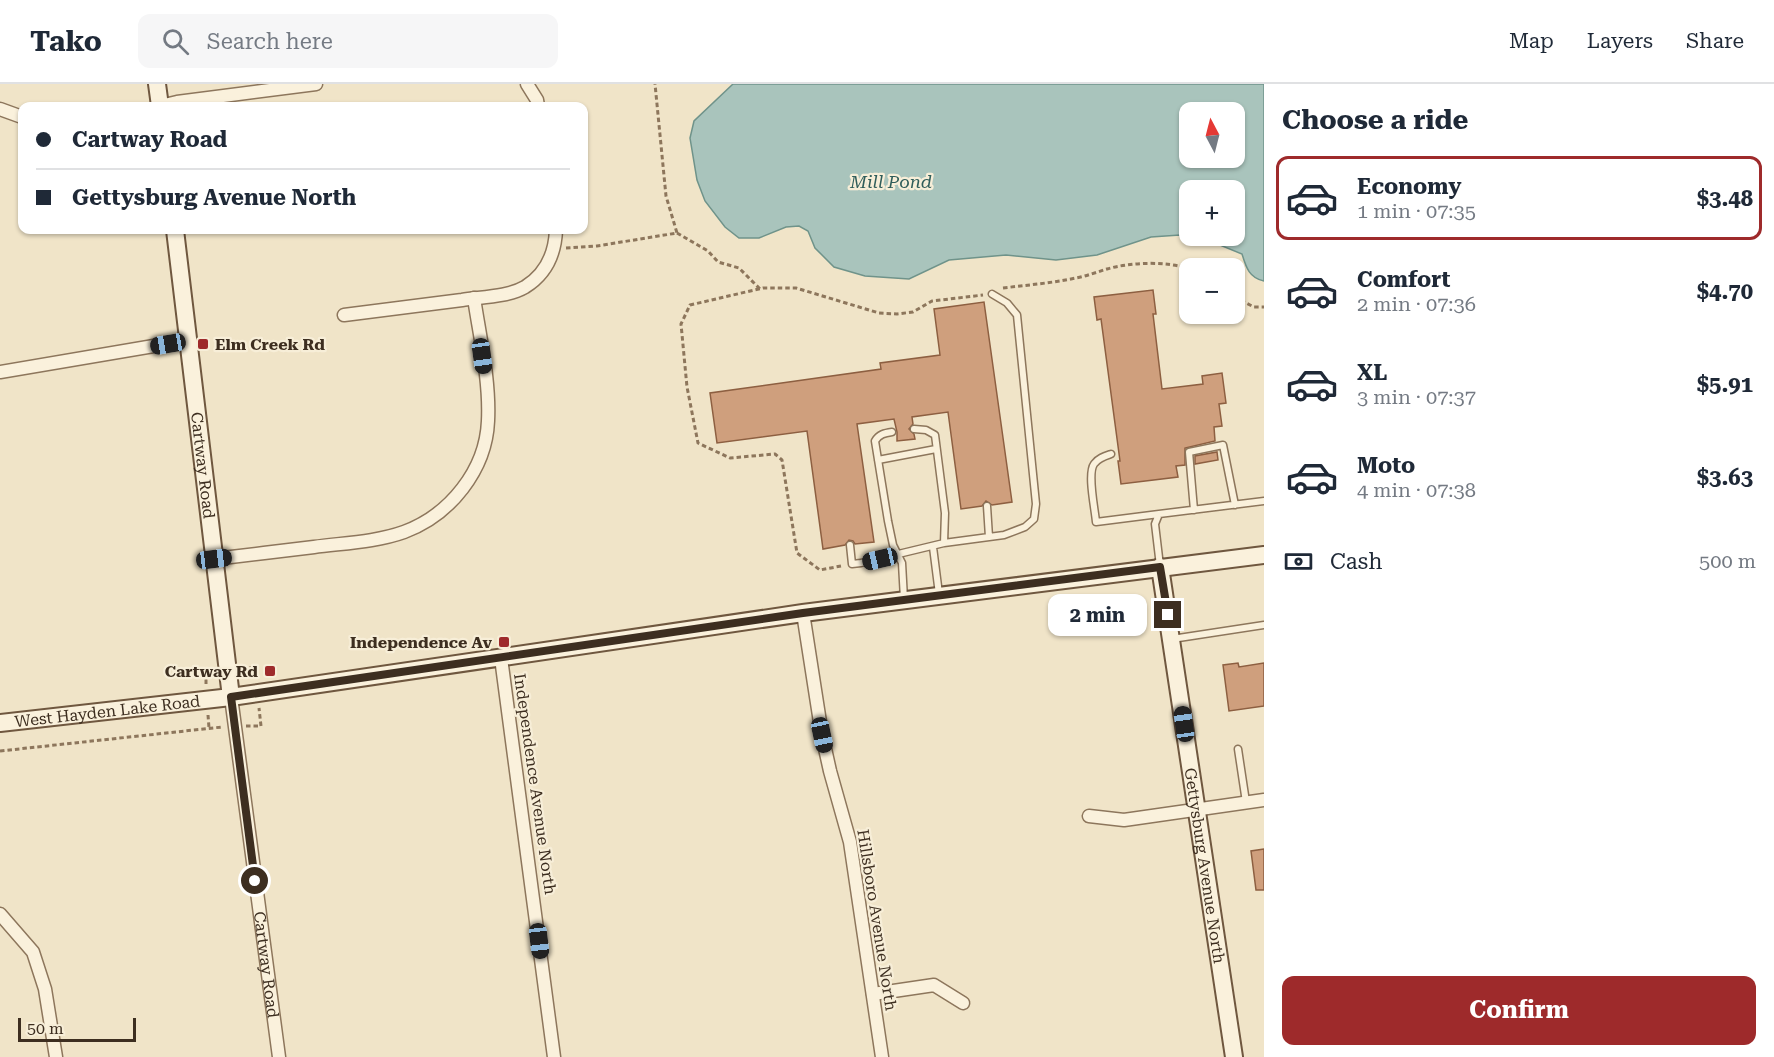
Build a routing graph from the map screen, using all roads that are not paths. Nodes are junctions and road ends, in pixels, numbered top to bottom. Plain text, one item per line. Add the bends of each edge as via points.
1 (157, 84) edge
2 (316, 84) edge
3 (527, 84) edge
4 (159, 102) edge
5 (177, 102) edge
6 (537, 102) edge
7 (0, 109) edge
8 (18, 116) edge
9 (176, 234) edge
10 (556, 234) edge
11 (992, 294) road end
12 (474, 298) junction
13 (344, 315) dead end
14 (189, 340) junction
15 (0, 372) edge
16 (914, 429) dead end
17 (892, 432) dead end
18 (936, 449) junction
19 (1111, 454) dead end
20 (879, 460) junction
21 (1264, 501) edge
22 (1235, 505) junction
23 (987, 506) dead end
24 (1194, 510) junction
25 (1159, 514) junction
26 (989, 537) junction
27 (944, 543) junction
28 (849, 545) dead end
29 (933, 547) junction
30 (899, 554) junction
31 (1264, 555) edge
32 (214, 559) junction
33 (1160, 567) junction
34 (939, 595) junction
35 (904, 599) junction
36 (803, 613) junction
37 (1264, 625) edge
38 (1172, 639) junction
39 (501, 658) junction
40 (231, 697) junction
41 (0, 723) edge
42 (1238, 749) dead end
43 (1264, 800) edge
44 (1246, 803) junction
45 (1196, 809) junction
46 (1089, 816) dead end
47 (0, 914) edge
48 (873, 993) junction
49 (963, 1003) dead end
50 (56, 1057) edge
51 (279, 1057) edge
52 (554, 1057) edge
53 (882, 1057) edge
54 (1234, 1057) edge

1 - 4 main road
2 - 5 street
3 - 6 street
7 - 8 street
9 - 14 main road, Cartway Road
10 - 12 street via 549,263 537,278 523,288
11 - 26 lane via 1017,315 1036,504 1034,519 1025,527
12 - 13 street
12 - 32 street via 488,394 488,423 483,452 454,500 405,532 377,539
14 - 15 street
14 - 32 main road, Cartway Road
16 - 18 lane via 935,435
17 - 20 lane via 875,441
18 - 20 lane
18 - 27 lane via 945,513
19 - 25 lane via 1094,464 1091,474 1096,522
20 - 30 lane via 893,545
21 - 22 lane
22 - 24 lane
22 - 24 lane via 1224,445 1189,452
23 - 26 lane
24 - 25 lane
25 - 33 lane via 1155,524
26 - 27 lane
27 - 29 lane
28 - 30 lane via 852,564
29 - 30 lane
29 - 34 lane
30 - 35 lane
31 - 33 main road, West Hayden Lake Road
32 - 40 main road, Cartway Road
33 - 34 main road, West Hayden Lake Road
33 - 38 main road, Gettysburg Avenue North
34 - 35 main road, West Hayden Lake Road
35 - 36 main road, West Hayden Lake Road
36 - 39 main road, West Hayden Lake Road
36 - 48 street, Hillsboro Avenue North via 824,744 850,842
37 - 38 lane
38 - 45 main road, Gettysburg Avenue North
39 - 40 main road, West Hayden Lake Road
39 - 52 street, Independence Avenue North
40 - 41 main road, West Hayden Lake Road
40 - 51 street, Cartway Road
42 - 44 lane
43 - 44 street
44 - 45 street
45 - 46 street via 1124,820
45 - 54 main road, Gettysburg Avenue North
47 - 50 street via 33,952 45,989
48 - 49 street via 934,985
48 - 53 street, Hillsboro Avenue North

